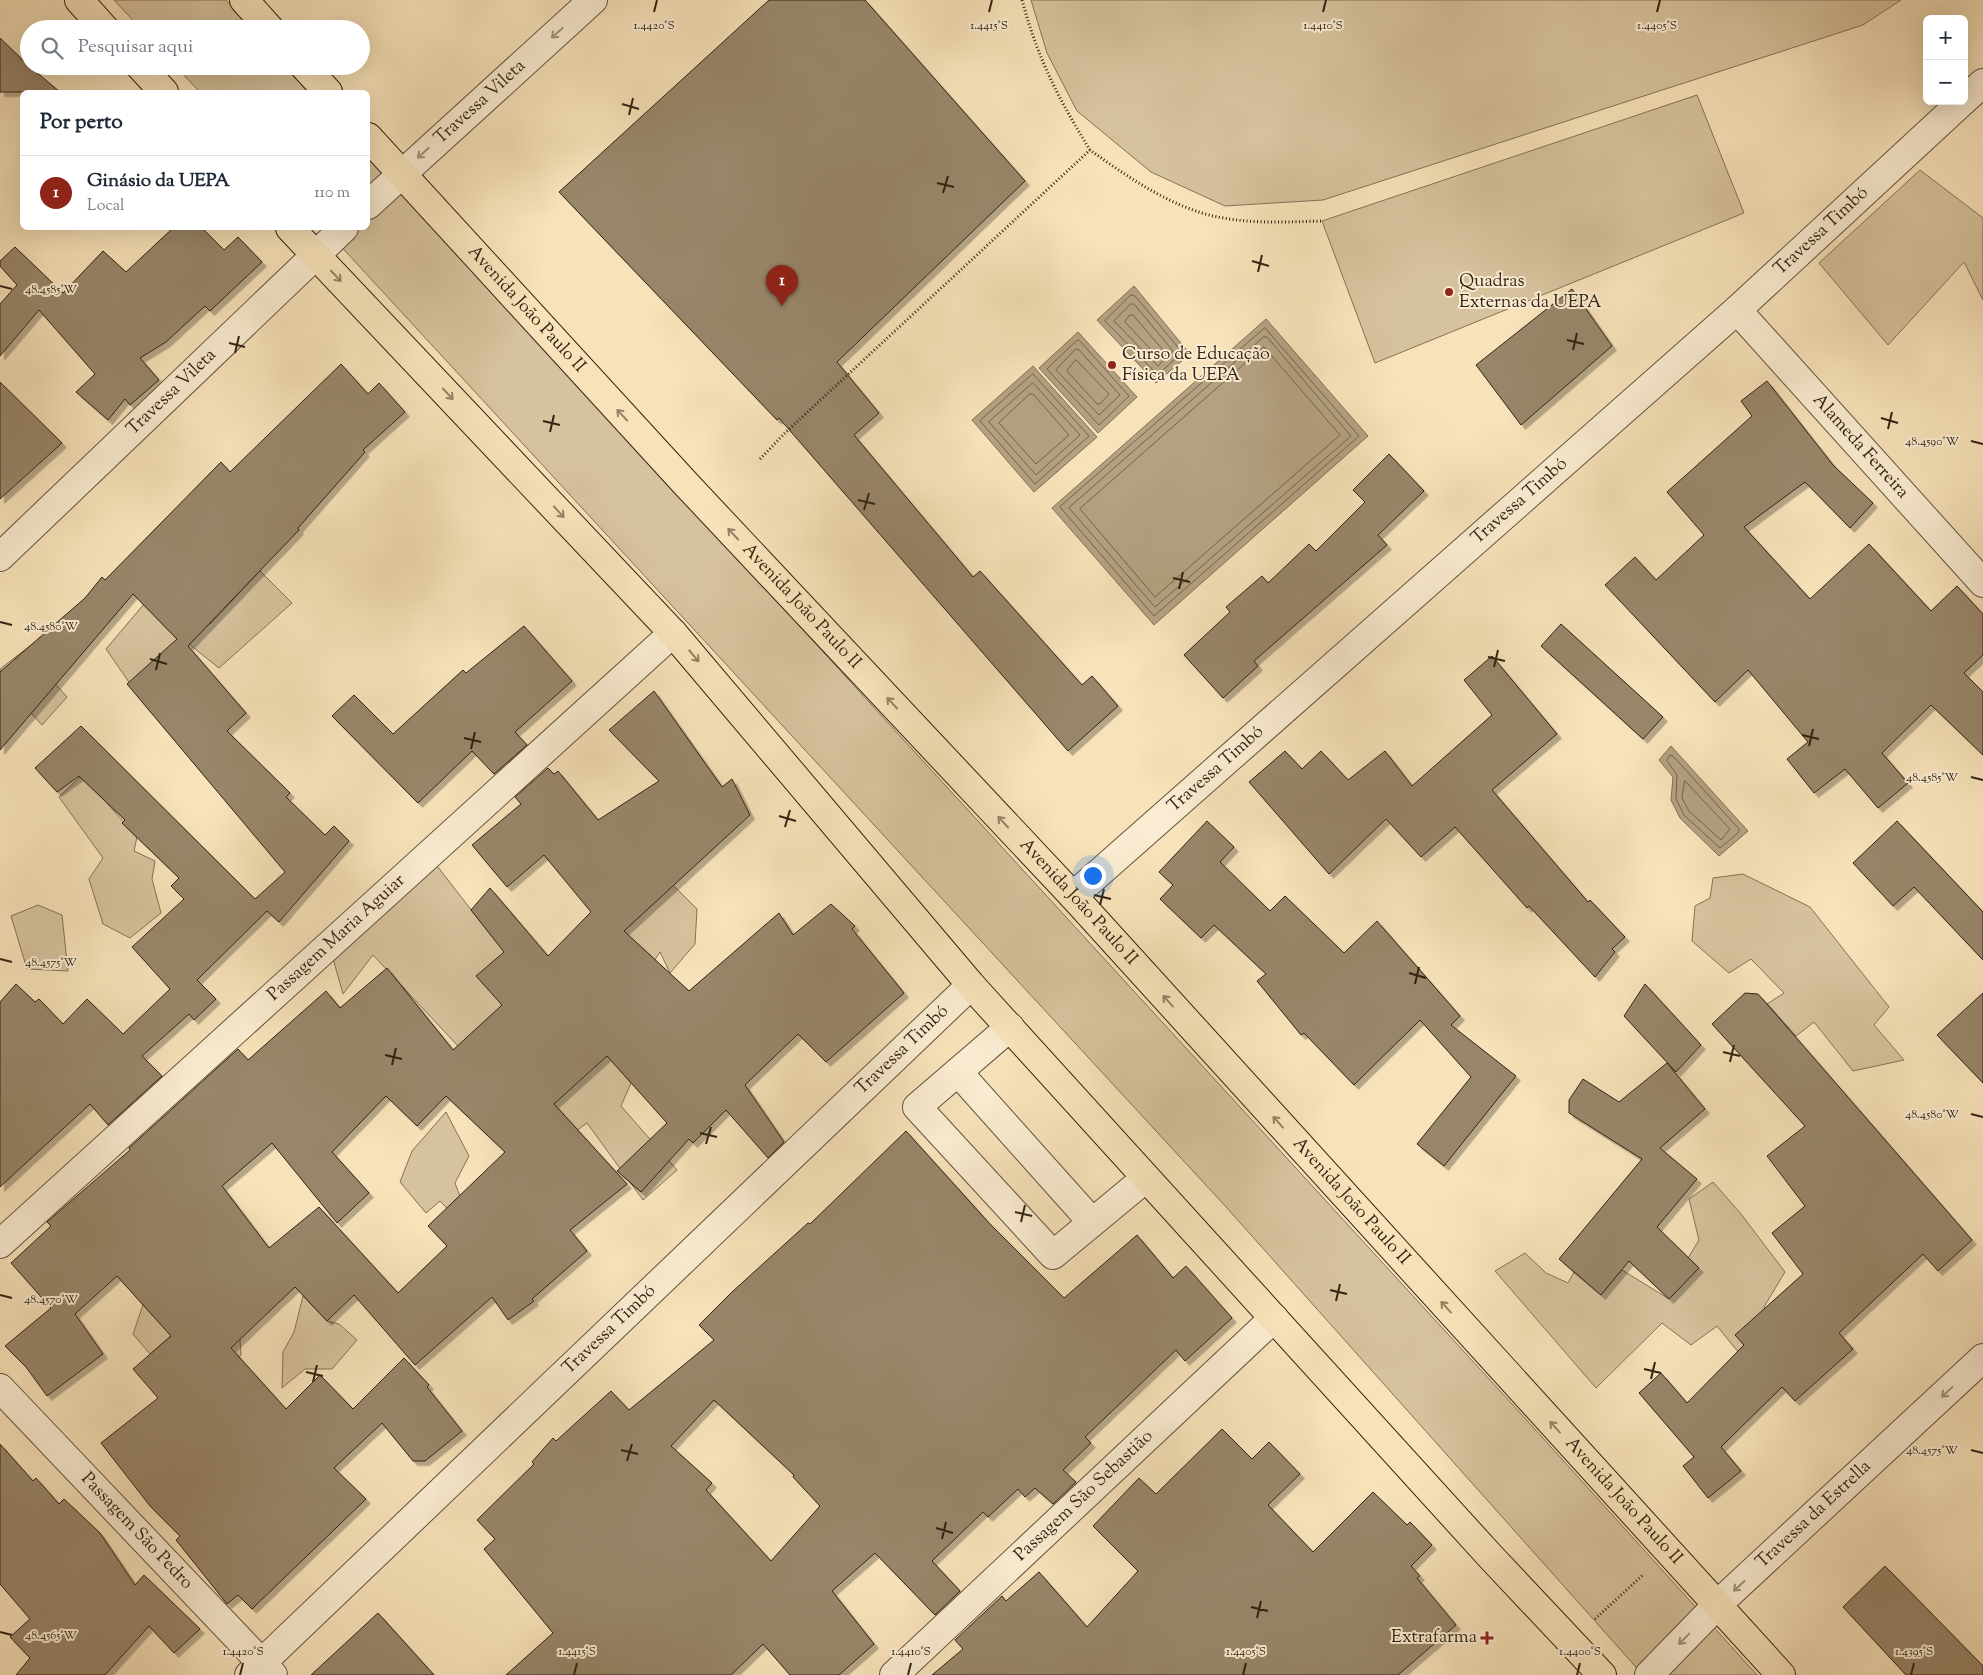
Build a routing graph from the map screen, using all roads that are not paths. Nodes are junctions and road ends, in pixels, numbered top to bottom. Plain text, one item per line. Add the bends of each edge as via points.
1 (78, 0) edge
2 (244, 0) edge
3 (593, 0) edge
4 (97, 20) edge
5 (262, 20) edge
6 (148, 75) edge
7 (312, 75) edge
8 (1983, 83) edge
9 (162, 90) edge
10 (326, 90) edge
11 (1968, 97) edge
12 (1960, 105) edge
13 (370, 139) edge
14 (400, 174) junction
15 (370, 203) edge
16 (292, 230) edge
17 (342, 230) edge
18 (316, 254) junction
19 (1737, 310) junction
20 (0, 557) edge
21 (1983, 583) edge
22 (673, 633) junction
23 (1073, 896) junction
24 (971, 985) junction
25 (1010, 1027) junction
26 (958, 1072) junction
27 (1146, 1178) junction
28 (1092, 1222) junction
29 (0, 1244) edge
30 (1274, 1318) junction
31 (1983, 1358) edge
32 (0, 1388) edge
33 (1718, 1604) junction
34 (261, 1671) edge
35 (894, 1675) edge
36 (1602, 1675) edge
37 (1649, 1675) edge
38 (1781, 1675) edge

1 - 4 main road
2 - 5 main road
3 -> 14 street, Travessa Vileta
6 - 9 main road
7 - 10 main road
8 - 11 street, Travessa Timbó
12 - 19 street, Travessa Timbó
13 - 14 main road, Avenida João Paulo II
14 - 15 street, Travessa Vileta
23 -> 14 main road, Avenida João Paulo II
16 - 18 main road
17 - 18 street, Travessa Vileta
18 - 20 street, Travessa Vileta
18 -> 22 main road
19 - 21 street, Alameda Ferreira
19 - 23 street, Travessa Timbó
22 -> 24 main road
22 - 29 street, Passagem Maria Aguiar
33 -> 23 main road, Avenida João Paulo II
24 - 25 main road
24 - 34 street, Travessa Timbó
25 - 26 street
25 - 27 main road
26 - 28 street
26 - 28 street via 918,1107 1053,1255
27 - 28 street
27 - 30 main road
30 - 35 street, Passagem São Sebastião
30 - 36 main road
31 -> 33 street, Travessa da Estrella
32 - 34 street, Passagem São Pedro
33 -> 37 street, Travessa da Estrella
33 - 38 main road, Avenida João Paulo II

